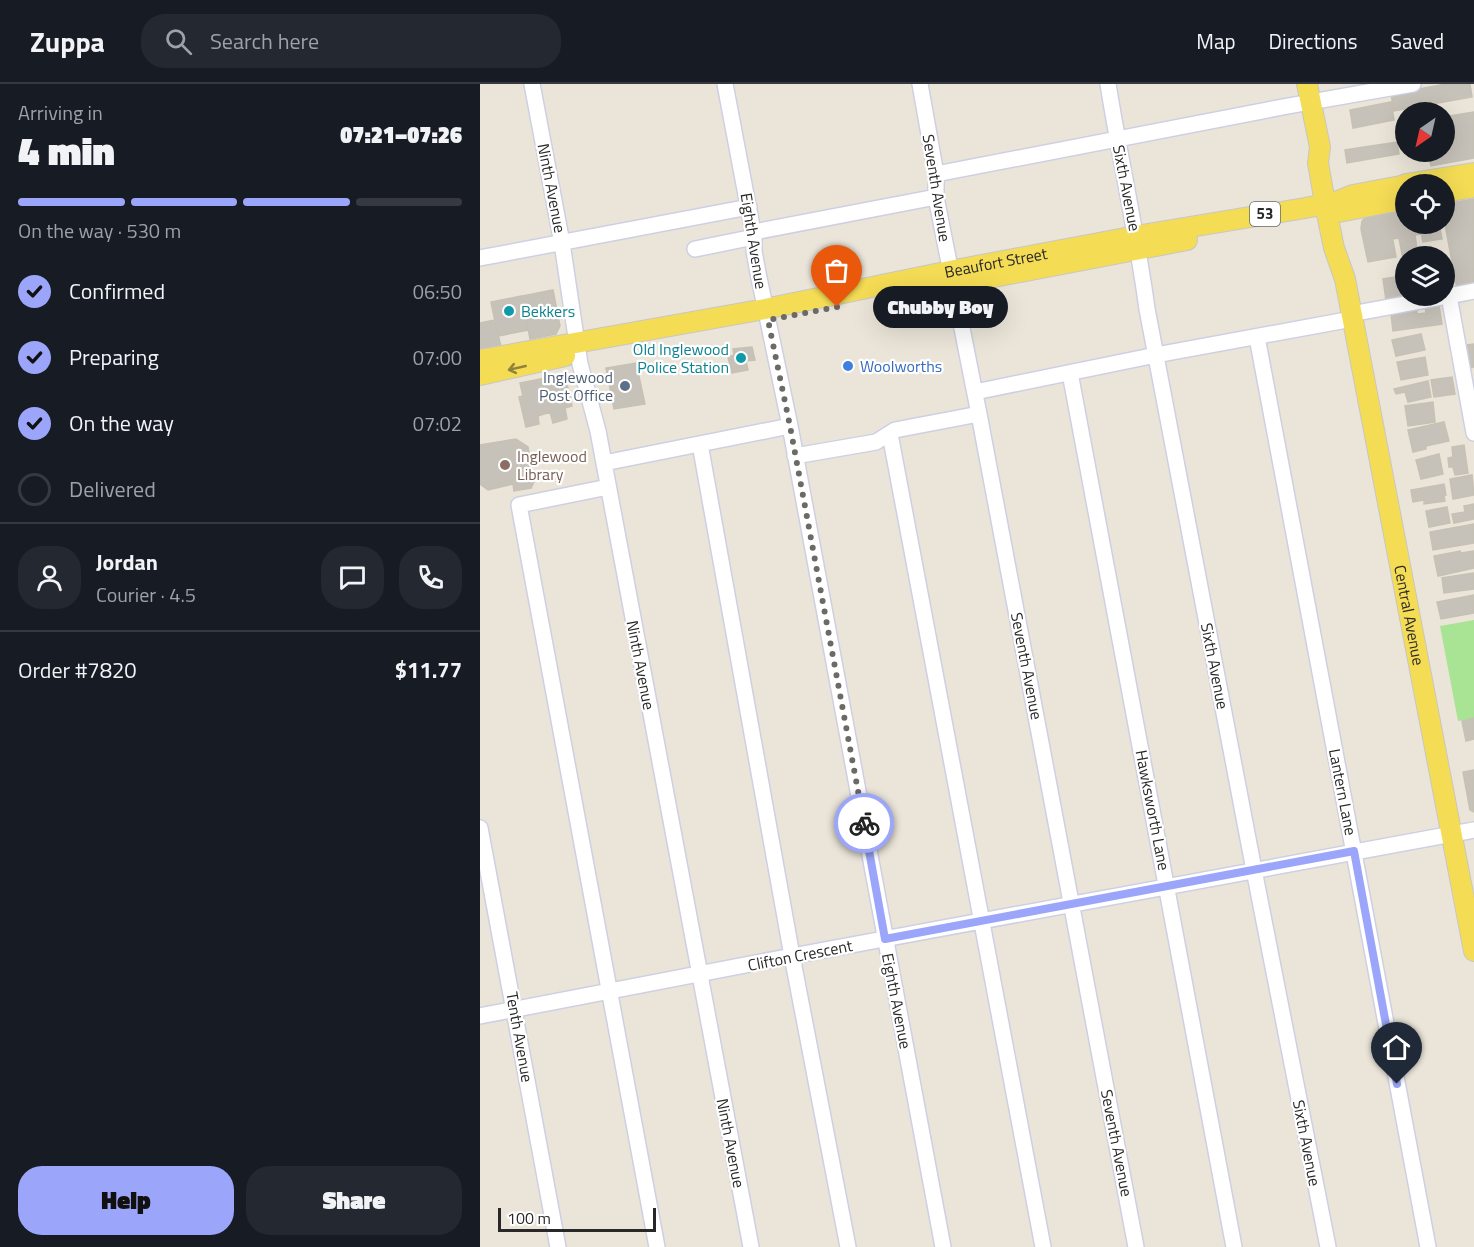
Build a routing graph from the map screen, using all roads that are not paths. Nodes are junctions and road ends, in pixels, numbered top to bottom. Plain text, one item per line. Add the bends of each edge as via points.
1 (532, 84) edge
2 (725, 84) edge
3 (920, 84) edge
4 (1107, 84) edge
5 (1413, 84) edge
6 (1309, 93) edge
7 (1117, 140) junction
8 (1474, 173) edge
9 (936, 174) junction
10 (1455, 176) edge
11 (1395, 187) edge
12 (1474, 187) edge
13 (1455, 190) edge
14 (936, 197) junction
15 (1395, 200) edge
16 (749, 207) junction
17 (1332, 208) junction
18 (754, 235) junction
19 (562, 243) junction
20 (1137, 243) junction
21 (695, 249) dead end
22 (480, 258) edge
23 (952, 278) junction
24 (1474, 291) edge
25 (1455, 295) edge
26 (1400, 306) edge
27 (1451, 306) edge
28 (766, 315) junction
29 (1351, 316) junction
30 (1257, 337) junction
31 (577, 347) junction
32 (1156, 355) junction
33 (480, 360) edge
34 (1070, 373) junction
35 (480, 375) edge
36 (975, 392) junction
37 (979, 414) junction
38 (790, 426) junction
39 (1474, 433) edge
40 (890, 434) junction
41 (700, 444) junction
42 (795, 456) junction
43 (604, 463) junction
44 (608, 487) junction
45 (480, 828) edge
46 (1474, 830) edge
47 (1452, 833) junction
48 (1354, 851) junction
49 (1254, 870) junction
50 (1167, 886) junction
51 (1072, 904) junction
52 (981, 921) junction
53 (885, 939) junction
54 (1474, 951) edge
55 (792, 956) junction
56 (699, 974) junction
57 (610, 992) junction
58 (515, 1010) junction
59 (480, 1016) edge
60 (558, 1247) edge
61 (657, 1247) edge
62 (751, 1247) edge
63 (848, 1247) edge
64 (943, 1247) edge
65 (1043, 1247) edge
66 (1136, 1247) edge
67 (1234, 1247) edge
68 (1328, 1247) edge
69 (1428, 1247) edge

1 - 19 street, Ninth Avenue
2 - 16 street, Eighth Avenue
3 - 9 street, Seventh Avenue
4 - 7 street, Sixth Avenue
5 - 6 street
6 - 7 street
6 - 17 main road, Central Avenue via 1320,147 1318,163
7 - 9 street
7 - 20 street, Sixth Avenue
8 - 10 main road, Beaufort Street / 53
9 - 14 street, Seventh Avenue
11 - 17 main road, Beaufort Street / 53 via 1353,195
12 - 13 main road
14 - 18 street
14 - 23 street, Seventh Avenue
15 - 17 main road, Beaufort Street / 53
16 - 18 street, Eighth Avenue
16 - 19 street
17 - 20 main road, Beaufort Street / 53
17 - 29 main road, Central Avenue via 1344,247
18 - 21 street
18 - 28 street, Eighth Avenue
19 - 22 street
19 - 31 street, Ninth Avenue
20 - 23 main road, Beaufort Street / 53
20 - 32 street, Sixth Avenue
23 - 28 main road, Beaufort Street / 53
23 - 36 street, Seventh Avenue
24 - 25 street
26 - 29 street
27 - 39 street
28 - 31 main road, Beaufort Street / 53
28 - 38 street, Eighth Avenue
29 - 30 street
29 - 47 main road, Central Avenue
30 - 32 street
30 - 48 street, Lantern Lane
31 - 33 main road, Beaufort Street / 53
31 -> 35 main road, Beaufort Street / 53
31 - 43 street, Ninth Avenue
32 - 34 street
32 - 49 street, Sixth Avenue
34 - 36 street
34 - 50 street, Hawksworth Lane
36 - 37 street, Seventh Avenue
37 - 40 street
37 - 51 street, Seventh Avenue
38 - 41 street
38 - 42 street, Eighth Avenue
40 - 42 street via 876,442
40 - 52 street
41 - 43 street
41 - 55 street
42 - 53 street, Eighth Avenue
43 - 44 street, Ninth Avenue
44 - 56 street, Ninth Avenue
44 - 57 street via 519,505
45 - 58 street, Tenth Avenue
46 - 47 street, Clifton Crescent
47 - 48 street, Clifton Crescent
47 - 54 main road, Central Avenue
48 - 49 street, Clifton Crescent
48 - 69 street, Lantern Lane
49 - 50 street, Clifton Crescent
49 - 68 street, Sixth Avenue
50 - 51 street, Clifton Crescent
50 - 67 street, Hawksworth Lane
51 - 52 street, Clifton Crescent
51 - 66 street, Seventh Avenue
52 - 53 street, Clifton Crescent
52 - 65 street
53 - 55 street, Clifton Crescent
53 - 64 street, Eighth Avenue
55 - 56 street, Clifton Crescent
55 - 63 street
56 - 57 street, Clifton Crescent
56 - 62 street, Ninth Avenue
57 - 58 street, Clifton Crescent
57 - 61 street
58 - 59 street, Clifton Crescent
58 - 60 street, Tenth Avenue

